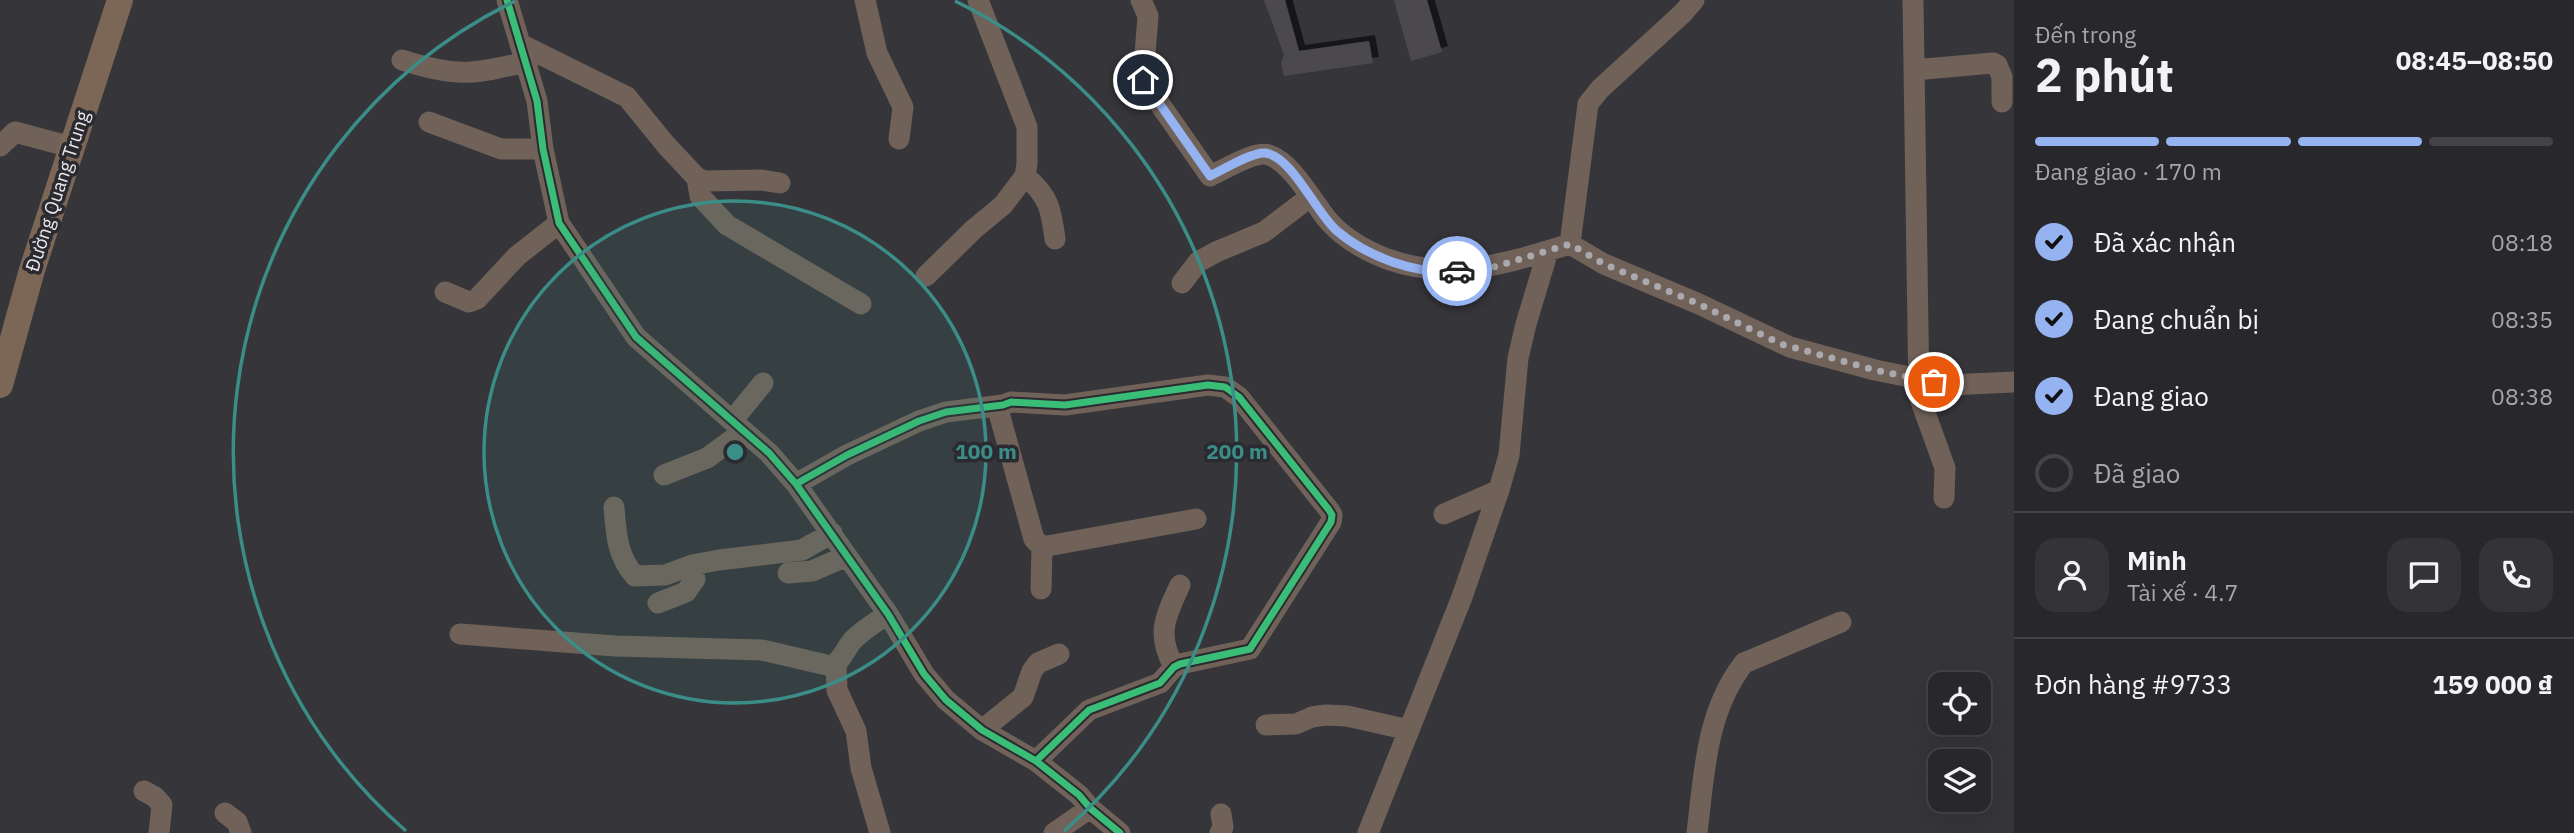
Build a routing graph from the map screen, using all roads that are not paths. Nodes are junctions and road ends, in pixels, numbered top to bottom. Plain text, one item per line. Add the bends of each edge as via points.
1 (120, 0) edge
2 (507, 0) edge
3 (865, 0) edge
4 (978, 0) edge
5 (1142, 0) edge
6 (1694, 0) edge
7 (1913, 0) edge
8 (522, 53) junction
9 (402, 60) dead end
10 (1914, 70) junction
11 (2002, 102) dead end
12 (429, 122) dead end
13 (899, 139) dead end
14 (0, 146) edge
15 (71, 147) junction
16 (543, 149) junction
17 (1025, 176) junction
18 (697, 178) junction
19 (780, 183) dead end
20 (1310, 197) junction
21 (559, 222) junction
22 (1055, 239) dead end
23 (1570, 244) junction
24 (1548, 251) junction
25 (926, 276) dead end
26 (1182, 283) dead end
27 (444, 292) dead end
28 (861, 303) dead end
29 (1920, 379) junction
30 (2014, 382) edge
31 (763, 383) dead end
32 (0, 384) edge
33 (1003, 405) junction
34 (738, 426) junction
35 (664, 475) dead end
36 (796, 484) junction
37 (1499, 490) junction
38 (1944, 498) dead end
39 (614, 507) dead end
40 (1444, 514) dead end
41 (1196, 519) dead end
42 (832, 533) junction
43 (1042, 547) junction
44 (847, 556) junction
45 (692, 565) junction
46 (788, 572) dead end
47 (1180, 585) dead end
48 (1041, 589) dead end
49 (658, 603) dead end
50 (888, 614) junction
51 (1840, 622) dead end
52 (460, 634) dead end
53 (1059, 654) dead end
54 (836, 664) junction
55 (1174, 667) junction
56 (1266, 725) dead end
57 (982, 730) junction
58 (1409, 730) junction
59 (1036, 761) junction
60 (144, 791) dead end
61 (1090, 808) junction
62 (225, 813) dead end
63 (159, 833) edge
64 (241, 833) edge
65 (880, 833) edge
66 (1054, 833) edge
67 (1120, 833) edge
68 (1368, 833) edge
69 (1697, 833) edge

1 - 15 main road, Đường Quang Trung
2 - 8 street
3 - 13 street via 877,53 903,107
4 - 17 street via 1027,127
5 - 20 street via 1148,16 1143,80 1210,176 1266,153 1294,174
6 - 23 street via 1588,104
7 - 10 street
8 - 9 street via 470,73 454,74
8 - 16 street via 537,101
8 - 18 street via 627,97
10 - 11 street via 1993,62 2001,77
10 - 29 street
12 - 16 street via 501,149
14 - 15 street via 15,132
15 - 32 main road, Đường Quang Trung
16 - 21 street
17 - 22 street via 1041,190 1051,210
17 - 25 street via 1003,205
18 - 19 street
18 - 28 street via 700,196 727,225
20 - 24 street via 1335,230 1367,251 1409,267 1483,268
20 - 26 street via 1264,232 1198,262
21 - 27 street via 517,256 477,299 469,302
21 - 34 street via 636,337
23 - 24 street
23 - 29 street via 1604,264 1781,344
24 - 37 street via 1518,358 1509,454
29 - 30 street via 1965,386
29 - 38 street via 1920,401 1945,468
31 - 34 street
33 - 36 street via 946,412 919,421
33 - 43 street via 999,413 1034,539
33 - 55 street via 1065,405 1208,385 1225,387 1239,397 1332,515 1254,645
34 - 35 street via 707,458
34 - 36 street
36 - 42 street
37 - 40 street
37 - 58 street
39 - 45 street via 625,564 635,576 666,575
41 - 43 street
42 - 44 street
42 - 45 street via 802,551
43 - 48 street
44 - 46 street via 812,570
44 - 50 street
45 - 49 street via 695,579 687,592
47 - 55 street via 1162,629 1164,649
50 - 54 street via 851,642
50 - 57 street via 924,674
51 - 69 street via 1744,663 1735,675 1718,710 1706,756
52 - 54 street via 615,646 762,650
53 - 57 street via 1038,663 1023,697
54 - 65 street via 837,690 856,731
55 - 59 street via 1160,682 1089,710
56 - 58 street via 1296,724 1326,715
57 - 59 street
58 - 68 street
59 - 61 street
60 - 63 street via 162,805
61 - 66 street
61 - 67 street
62 - 64 street via 237,822

